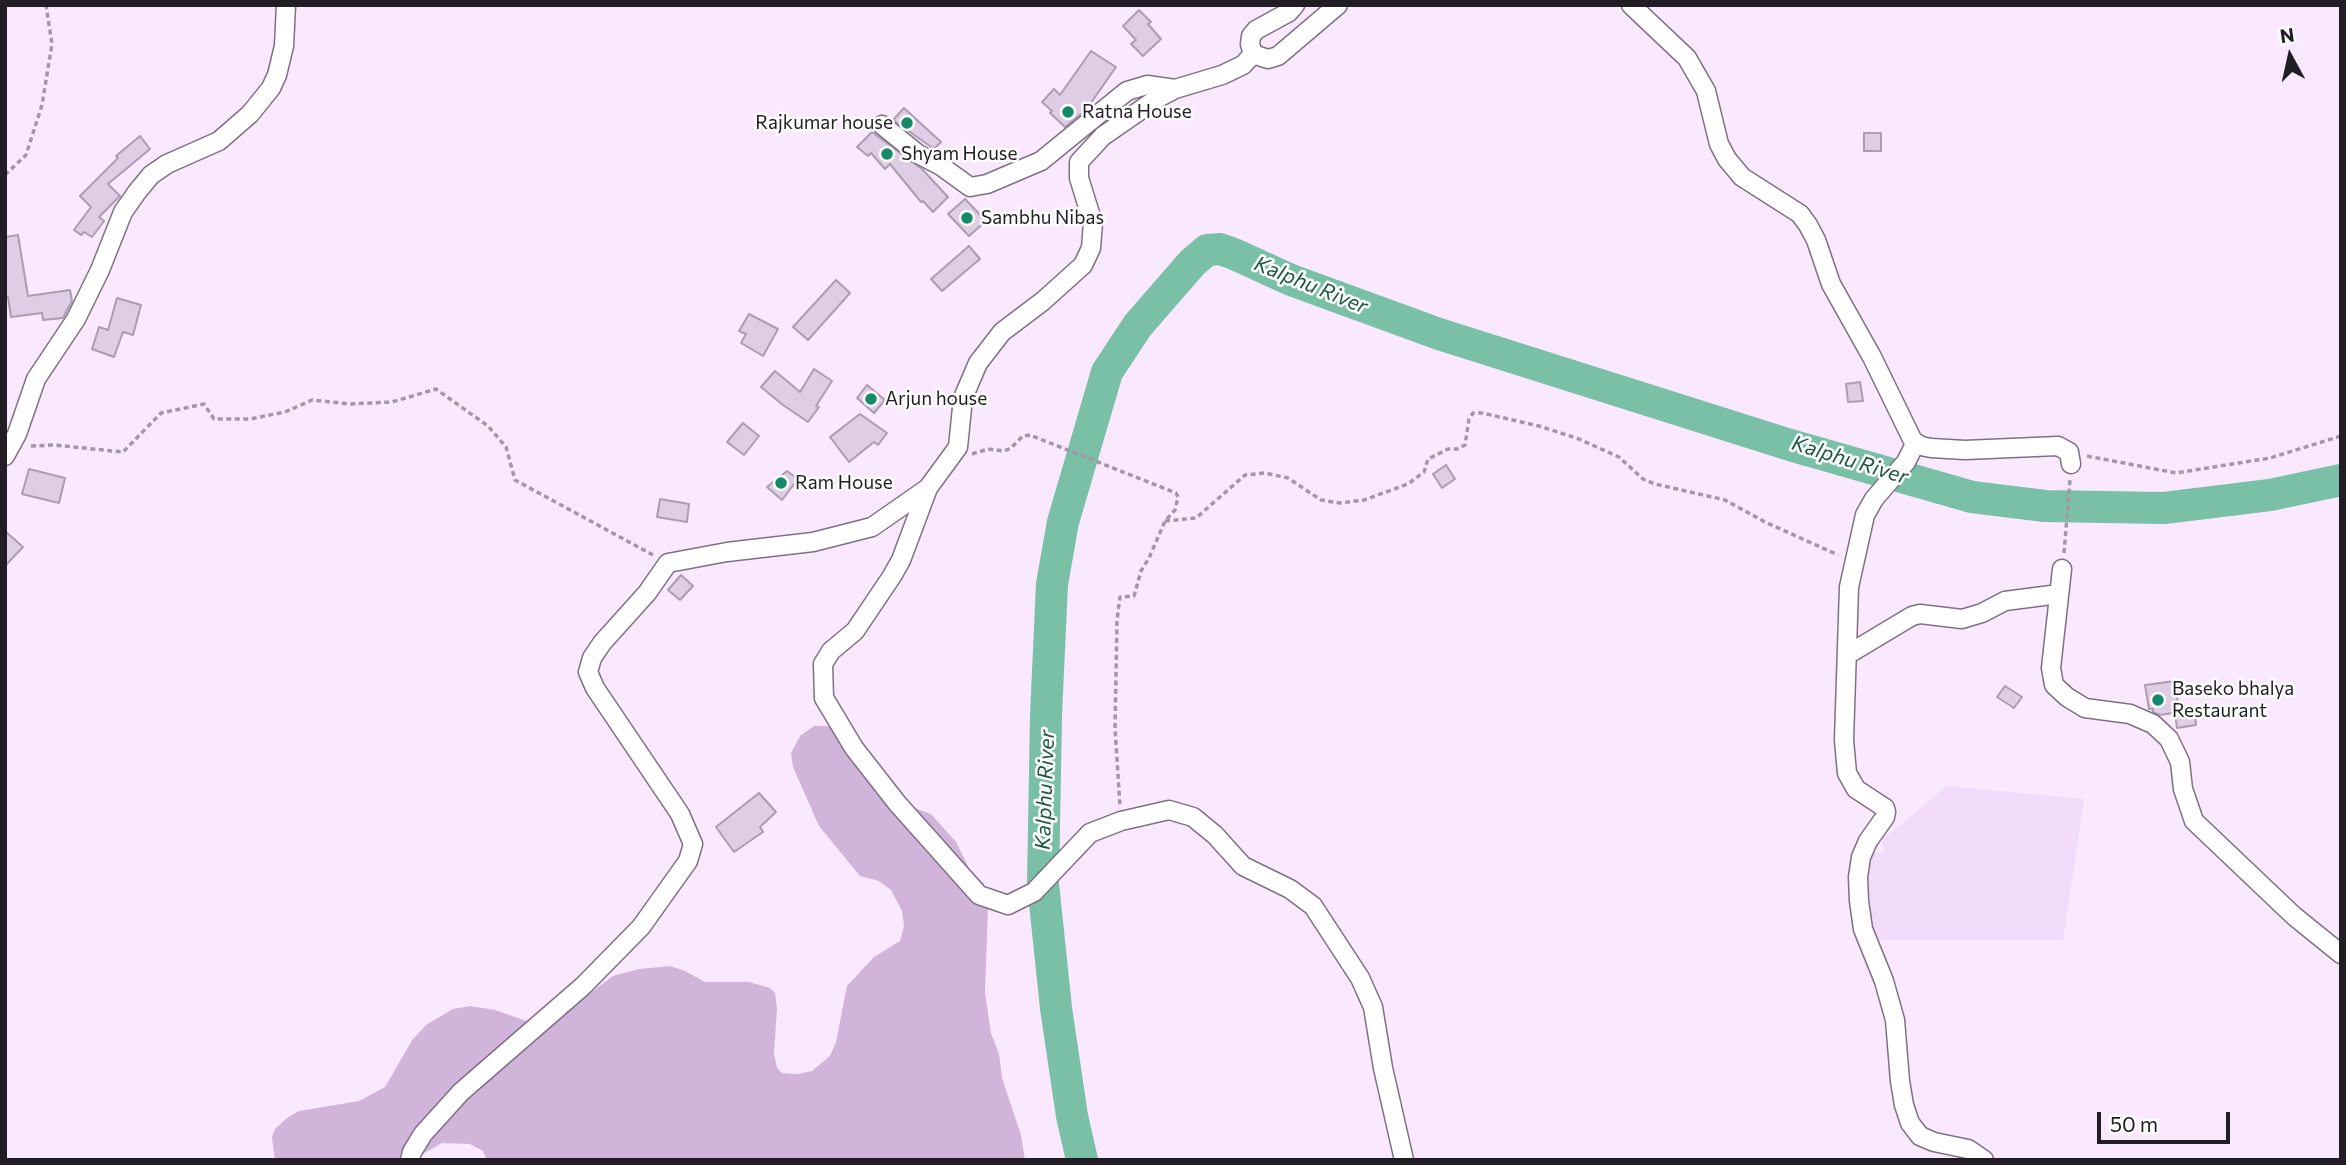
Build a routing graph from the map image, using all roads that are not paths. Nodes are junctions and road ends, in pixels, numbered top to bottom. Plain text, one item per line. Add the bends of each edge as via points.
1 (286, 5) edge
2 (1295, 5) edge
3 (1338, 5) edge
4 (1631, 5) edge
5 (1253, 54) junction
6 (1175, 89) junction
7 (882, 125) dead end
8 (1913, 441) junction
9 (8, 451) edge
10 (2071, 464) road end
11 (928, 488) junction
12 (2062, 569) road end
13 (2059, 594) junction
14 (1847, 653) junction
15 (2341, 954) edge
16 (410, 1160) edge
17 (1404, 1160) edge
18 (1984, 1160) edge

1 - 9 street via 284,46 271,88 219,141 167,164 137,192 123,212 76,319 36,379
2 - 5 street via 1256,30 1251,36
3 - 5 street via 1278,56 1268,59
4 - 8 street via 1687,58 1706,91 1727,159 1742,177 1784,202 1808,225 1831,284
5 - 6 street via 1222,75
6 - 7 street via 1147,85 1127,91 1041,161 970,187 918,155
6 - 11 street via 1103,136 1079,162 1079,178 1093,223 1091,248 1083,265 1002,332 978,363 963,398 958,447
8 - 10 street via 1931,448 1965,450 2058,446 2069,452
8 - 14 street via 1906,462 1865,515 1849,587
11 - 16 street via 872,527 813,542 668,563 602,643 588,672 680,814 693,844 688,861 641,927 583,986 461,1092 423,1134
11 - 17 street via 892,576 855,631 823,664 824,698 854,747 979,895 1008,905 1034,892 1090,833 1169,810 1193,817 1243,866 1313,906 1374,1007 1382,1068
12 - 13 street
13 - 14 street via 2006,601 1962,619 1912,616
13 - 15 street via 2051,668 2054,685 2085,708 2130,714 2161,731 2180,762 2194,821
14 - 18 street via 1847,773 1856,789 1886,812 1861,857 1859,901 1863,929 1895,1020 1904,1105 1920,1136 1968,1149

